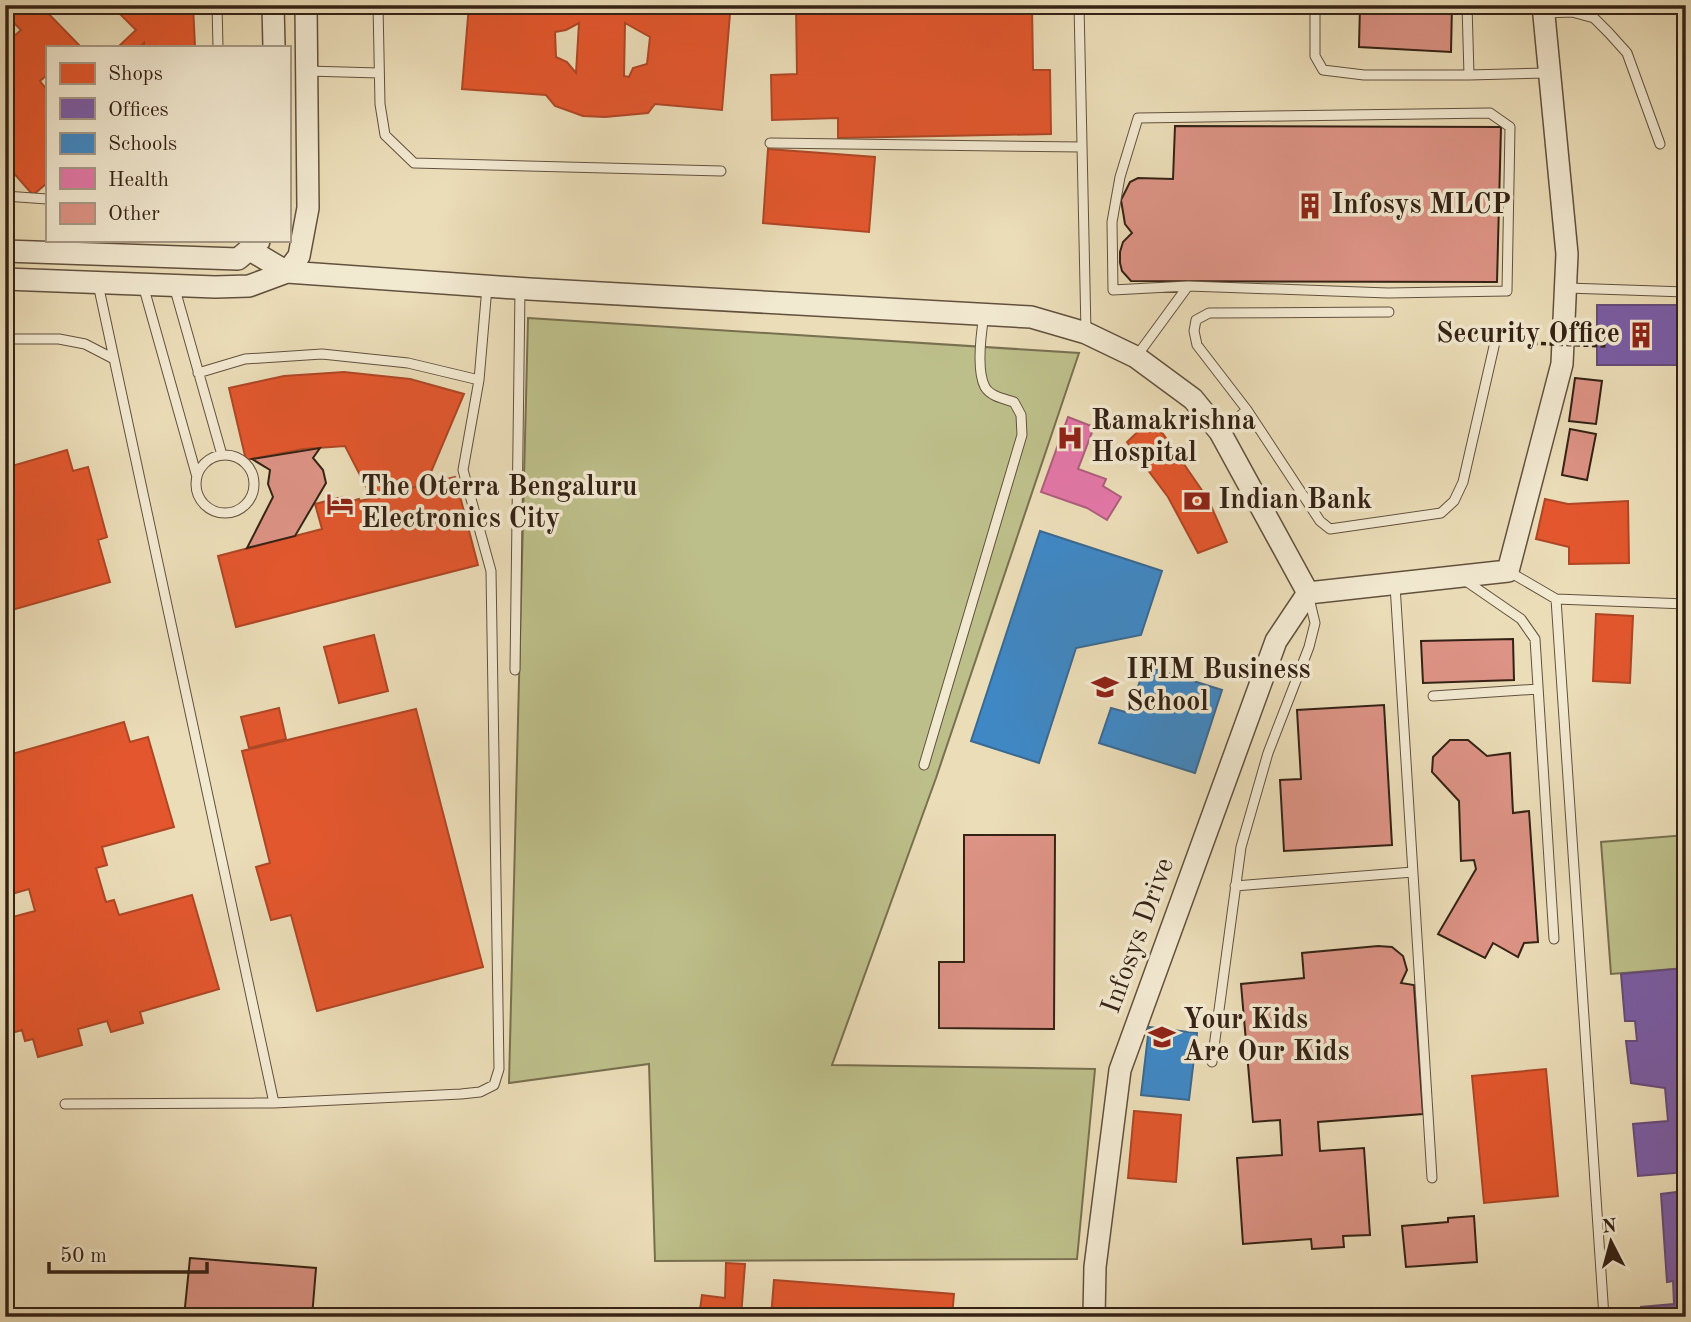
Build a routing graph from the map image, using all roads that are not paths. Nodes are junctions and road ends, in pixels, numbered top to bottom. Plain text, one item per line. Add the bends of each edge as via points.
1 (217, 5) edge
2 (273, 5) edge
3 (306, 5) edge
4 (377, 5) edge
5 (1079, 5) edge
6 (1315, 5) edge
7 (1467, 5) edge
8 (1544, 9) edge
9 (218, 46) edge
10 (274, 46) edge
11 (307, 71) junction
12 (379, 73) junction
13 (1550, 73) junction
14 (1469, 75) junction
15 (770, 143) dead end
16 (1660, 144) dead end
17 (1083, 147) junction
18 (721, 171) dead end
19 (5, 196) edge
20 (46, 199) edge
21 (255, 245) edge
22 (5, 251) edge
23 (293, 264) junction
24 (5, 279) edge
25 (97, 283) junction
26 (143, 285) junction
27 (174, 286) junction
28 (487, 286) junction
29 (1188, 286) junction
30 (520, 288) junction
31 (1565, 288) junction
32 (1686, 292) edge
33 (1389, 312) dead end
34 (984, 315) junction
35 (1086, 333) junction
36 (5, 339) edge
37 (1495, 342) dead end
38 (1136, 357) junction
39 (114, 359) junction
40 (198, 373) junction
41 (479, 380) junction
42 (1247, 410) junction
43 (1220, 432) junction
44 (222, 455) junction
45 (197, 477) junction
46 (1508, 571) junction
47 (1458, 576) junction
48 (1395, 583) junction
49 (1308, 593) junction
50 (1556, 599) junction
51 (1686, 604) edge
52 (515, 670) dead end
53 (1538, 689) junction
54 (1433, 696) dead end
55 (924, 765) dead end
56 (1413, 872) junction
57 (1235, 886) junction
58 (1554, 939) dead end
59 (1212, 1062) dead end
60 (274, 1103) junction
61 (65, 1104) dead end
62 (1432, 1178) dead end
63 (1094, 1317) edge
64 (1604, 1317) edge

1 - 9 lane
2 - 10 street
3 - 11 street
4 - 12 lane
5 - 17 lane
6 - 14 lane via 1315,57 1322,70 1364,75
7 - 14 lane
8 - 13 street
8 - 16 lane via 1594,18 1627,53
11 - 12 lane
11 - 23 street via 308,208
12 - 18 lane via 385,135 414,163
13 - 14 lane
13 - 31 street via 1567,254
15 - 17 lane
17 - 35 lane
19 - 20 lane
21 - 22 street via 238,258 211,259
21 - 23 street
23 - 27 street via 249,286
23 - 28 street
24 - 25 street
25 - 26 street
25 - 39 lane
26 - 27 street
26 - 45 lane
27 - 40 lane
28 - 30 street
28 - 41 lane
29 - 29 lane via 1388,293 1507,290 1510,127 1490,113 1138,118 1112,222 1113,290
29 - 38 lane
30 - 34 street
30 - 52 lane
31 - 32 lane
31 - 46 street via 1562,364
33 - 42 lane via 1209,313 1196,320 1197,345
34 - 35 street via 1031,317
34 - 55 lane via 980,363 985,387 996,397 1014,402 1021,415 1022,435
35 - 38 street
36 - 39 lane via 85,344
37 - 42 lane via 1463,482 1454,501 1441,513 1330,530
38 - 43 street via 1193,398
39 - 60 lane
40 - 41 lane via 245,359 322,354 408,363
40 - 44 lane
41 - 60 lane via 463,470 491,571 499,1069 494,1085 480,1092
42 - 43 lane
43 - 49 street
44 - 45 lane via 202,467
44 - 45 lane via 245,463 253,472 255,485 247,504 238,511 217,513 200,499
46 - 47 street
46 - 50 lane
47 - 48 street
47 - 53 lane via 1532,632
48 - 49 street
48 - 56 lane
49 - 57 lane via 1315,622 1309,647 1268,753 1241,847
49 - 63 street, Infosys Drive via 1276,641 1120,1070 1095,1268
50 - 51 lane
50 - 64 lane
53 - 54 lane
53 - 58 lane
56 - 57 lane
56 - 62 lane
57 - 59 lane
60 - 61 lane

